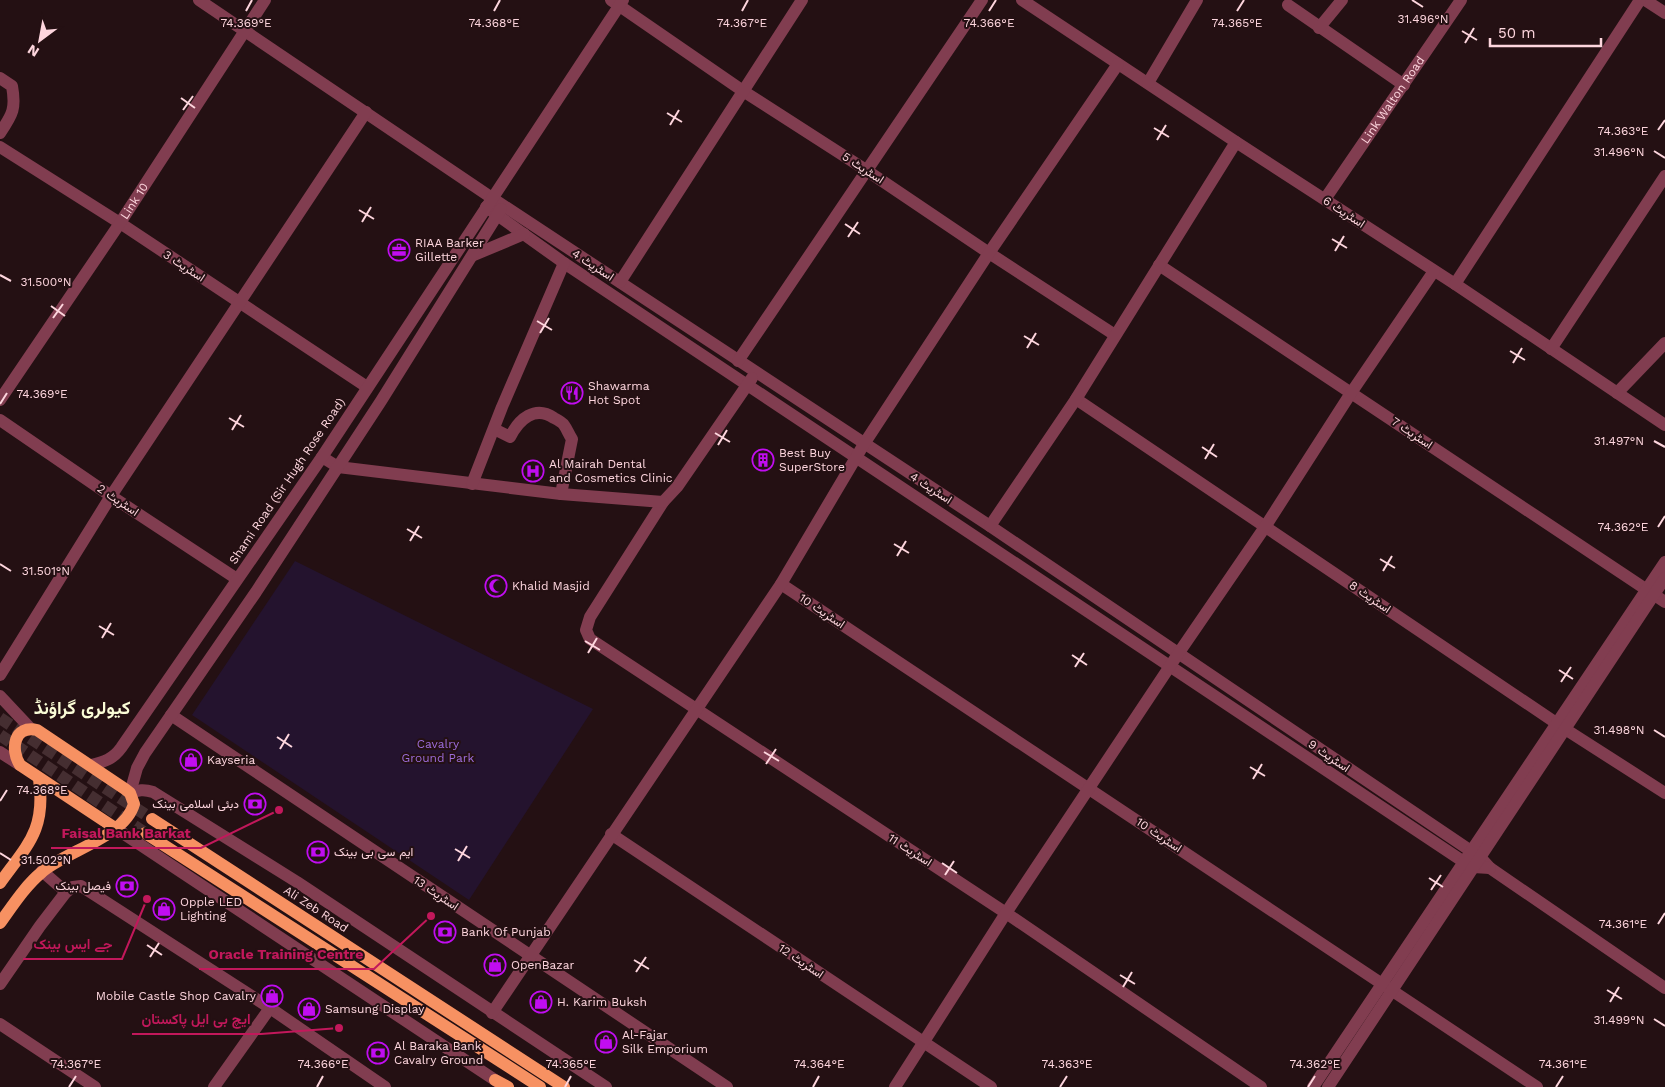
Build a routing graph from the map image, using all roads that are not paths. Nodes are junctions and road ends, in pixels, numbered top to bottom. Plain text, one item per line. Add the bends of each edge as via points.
1 (199, 0) edge
2 (265, 0) edge
3 (802, 0) edge
4 (982, 0) edge
5 (1022, 0) edge
6 (1197, 0) edge
7 (1342, 0) edge
8 (1461, 0) edge
9 (1640, 0) edge
10 (1645, 0) edge
11 (618, 2) edge
12 (1038, 4) edge
13 (1288, 5) dead end
14 (1665, 14) edge
15 (1319, 28) junction
16 (244, 32) junction
17 (1118, 64) junction
18 (0, 78) edge
19 (1148, 82) junction
20 (1404, 85) junction
21 (743, 91) junction
22 (366, 112) junction
23 (0, 132) edge
24 (1236, 142) junction
25 (0, 147) edge
26 (866, 170) junction
27 (1665, 176) edge
28 (1325, 199) junction
29 (489, 202) junction
30 (501, 210) junction
31 (120, 223) junction
32 (524, 234) junction
33 (989, 254) junction
34 (474, 255) junction
35 (564, 263) junction
36 (1159, 265) junction
37 (1434, 271) junction
38 (620, 282) junction
39 (1455, 284) junction
40 (239, 302) junction
41 (1115, 335) junction
42 (1665, 343) edge
43 (1551, 349) junction
44 (738, 360) junction
45 (756, 371) junction
46 (748, 384) junction
47 (367, 387) junction
48 (1351, 393) junction
49 (1618, 393) junction
50 (1076, 399) junction
51 (0, 400) edge
52 (0, 420) edge
53 (1665, 425) edge
54 (494, 429) junction
55 (864, 444) junction
56 (322, 457) junction
57 (858, 457) junction
58 (338, 468) junction
59 (472, 484) junction
60 (562, 494) junction
61 (111, 496) junction
62 (663, 502) junction
63 (990, 526) junction
64 (1266, 526) junction
65 (1665, 562) edge
66 (1665, 578) edge
67 (237, 579) junction
68 (780, 584) junction
69 (1655, 595) edge
70 (1178, 654) junction
71 (1170, 665) junction
72 (0, 675) edge
73 (0, 696) edge
74 (696, 709) junction
75 (171, 715) junction
76 (1561, 726) junction
77 (31, 729) junction
78 (0, 752) edge
79 (20, 765) junction
80 (91, 765) junction
81 (39, 779) junction
82 (1089, 789) junction
83 (130, 793) junction
84 (1665, 793) edge
85 (152, 819) tunnel mouth
86 (115, 828) junction
87 (145, 833) tunnel mouth
88 (611, 834) junction
89 (1472, 859) junction
90 (42, 871) junction
91 (0, 883) edge
92 (66, 892) junction
93 (1006, 914) junction
94 (0, 923) edge
95 (531, 956) junction
96 (0, 984) edge
97 (1388, 987) junction
98 (1665, 988) edge
99 (270, 1008) junction
100 (492, 1013) junction
101 (0, 1024) edge
102 (924, 1043) junction
103 (517, 1072) junction
104 (495, 1080) joint
105 (95, 1087) edge
106 (214, 1087) edge
107 (385, 1087) edge
108 (507, 1087) edge
109 (536, 1087) edge
110 (540, 1087) edge
111 (564, 1087) edge
112 (606, 1087) edge
113 (727, 1087) edge
114 (895, 1087) edge
115 (991, 1087) edge
116 (1261, 1087) edge
117 (1313, 1087) edge
118 (1328, 1087) edge
119 (1537, 1087) edge

1 - 16 street, اسٹریٹ 4
2 - 16 street, Link 10
3 - 21 street
4 - 26 street
5 - 12 street, اسٹریٹ 6
6 - 19 street
7 - 15 street
8 - 20 street, Link Walton Road
9 - 39 street
10 - 14 street
11 - 21 street, اسٹریٹ 5
11 - 29 street, Shami Road (Sir Hugh Rose Road)
12 - 17 street, اسٹریٹ 6
13 - 15 street
15 - 20 street
16 - 22 street, اسٹریٹ 4
16 - 31 street, Link 10
17 - 19 street, اسٹریٹ 6
17 - 33 street
18 - 23 street via 12,86 15,102
19 - 24 street, اسٹریٹ 6
20 - 28 street, Link Walton Road
21 - 26 street, اسٹریٹ 5
21 - 38 street
22 - 29 street, اسٹریٹ 4
22 - 40 street
24 - 28 street, اسٹریٹ 6
24 - 36 street
25 - 31 street, اسٹریٹ 3
26 - 33 street, اسٹریٹ 5
26 - 44 street
27 - 43 street
28 - 37 street, اسٹریٹ 6
29 - 30 street, اسٹریٹ 4
29 - 47 street, Shami Road (Sir Hugh Rose Road)
30 - 32 street
30 - 34 street
30 - 38 street, اسٹریٹ 4
31 - 40 street, اسٹریٹ 3
31 - 51 street, Link 10
32 - 34 street
32 - 35 street
33 - 41 street, اسٹریٹ 5
33 - 55 street
34 - 58 street
35 - 46 street
35 - 54 street
36 - 41 street
36 - 48 street, اسٹریٹ 7
37 - 39 street, اسٹریٹ 6
37 - 48 street
38 - 44 street, اسٹریٹ 4
39 - 43 street, اسٹریٹ 6
40 - 47 street, اسٹریٹ 3
40 - 61 street
41 - 50 street
42 - 49 street
43 - 49 street, اسٹریٹ 6
44 - 45 street, اسٹریٹ 4
45 - 46 street
45 - 55 street, اسٹریٹ 4
46 - 57 street
46 - 62 street via 677,487
47 - 56 street, Shami Road (Sir Hugh Rose Road)
48 - 64 street
48 - 69 street, اسٹریٹ 7
49 - 53 street, اسٹریٹ 6
50 - 63 street
50 - 64 street, اسٹریٹ 8
52 - 61 street, اسٹریٹ 2
54 - 59 street
54 - 60 street via 510,437 515,426 528,415 539,412 563,423 572,439
55 - 57 street
55 - 63 street, اسٹریٹ 4
56 - 58 street
56 - 67 street, Shami Road (Sir Hugh Rose Road)
57 - 68 street
57 - 71 street
58 - 59 street
58 - 75 street
59 - 60 street
60 - 62 street
61 - 67 street, اسٹریٹ 2
61 - 72 street
62 - 74 street, اسٹریٹ 11 via 590,616 586,630 590,639
63 - 70 street, اسٹریٹ 9
64 - 70 street
64 - 76 street, اسٹریٹ 8
65 - 69 street
66 - 69 street
67 - 80 street, Shami Road (Sir Hugh Rose Road) via 116,754 109,760
68 - 74 street
68 - 82 street, اسٹریٹ 10
69 - 76 street
70 - 71 street
70 - 89 street, اسٹریٹ 9
71 - 82 street
71 - 89 street
73 - 77 street
74 - 88 street
74 - 93 street, اسٹریٹ 11
75 - 83 street via 140,761
75 - 95 street, اسٹریٹ 13
76 - 84 street, اسٹریٹ 8
76 - 89 street
77 - 79 main road via 22,732 14,745
77 - 80 main road via 38,730
78 - 79 street
79 - 81 main road
80 - 83 main road
81 - 86 main road
81 - 91 main road via 41,808 37,828
82 - 93 street
82 - 97 street, اسٹریٹ 10
83 - 86 main road via 133,809
83 - 100 street via 145,789 153,792 297,882
85 - 111 main road, Ali Zeb Road
86 - 90 main road
86 - 104 street
87 - 103 main road
88 - 95 street
88 - 102 street, اسٹریٹ 12
89 - 97 street
89 - 98 street, اسٹریٹ 9 via 1490,868
90 - 92 street
90 - 94 main road
92 - 96 street
92 - 99 street via 81,886
93 - 102 street
93 - 116 street, اسٹریٹ 11
95 - 100 street
95 - 113 street, اسٹریٹ 13
97 - 117 street
97 - 118 street
97 - 119 street, اسٹریٹ 10
99 - 106 street
99 - 107 street
100 - 112 street
101 - 105 street
102 - 114 street
102 - 115 street, اسٹریٹ 12
103 - 109 main road
103 - 110 main road
104 - 108 main road

